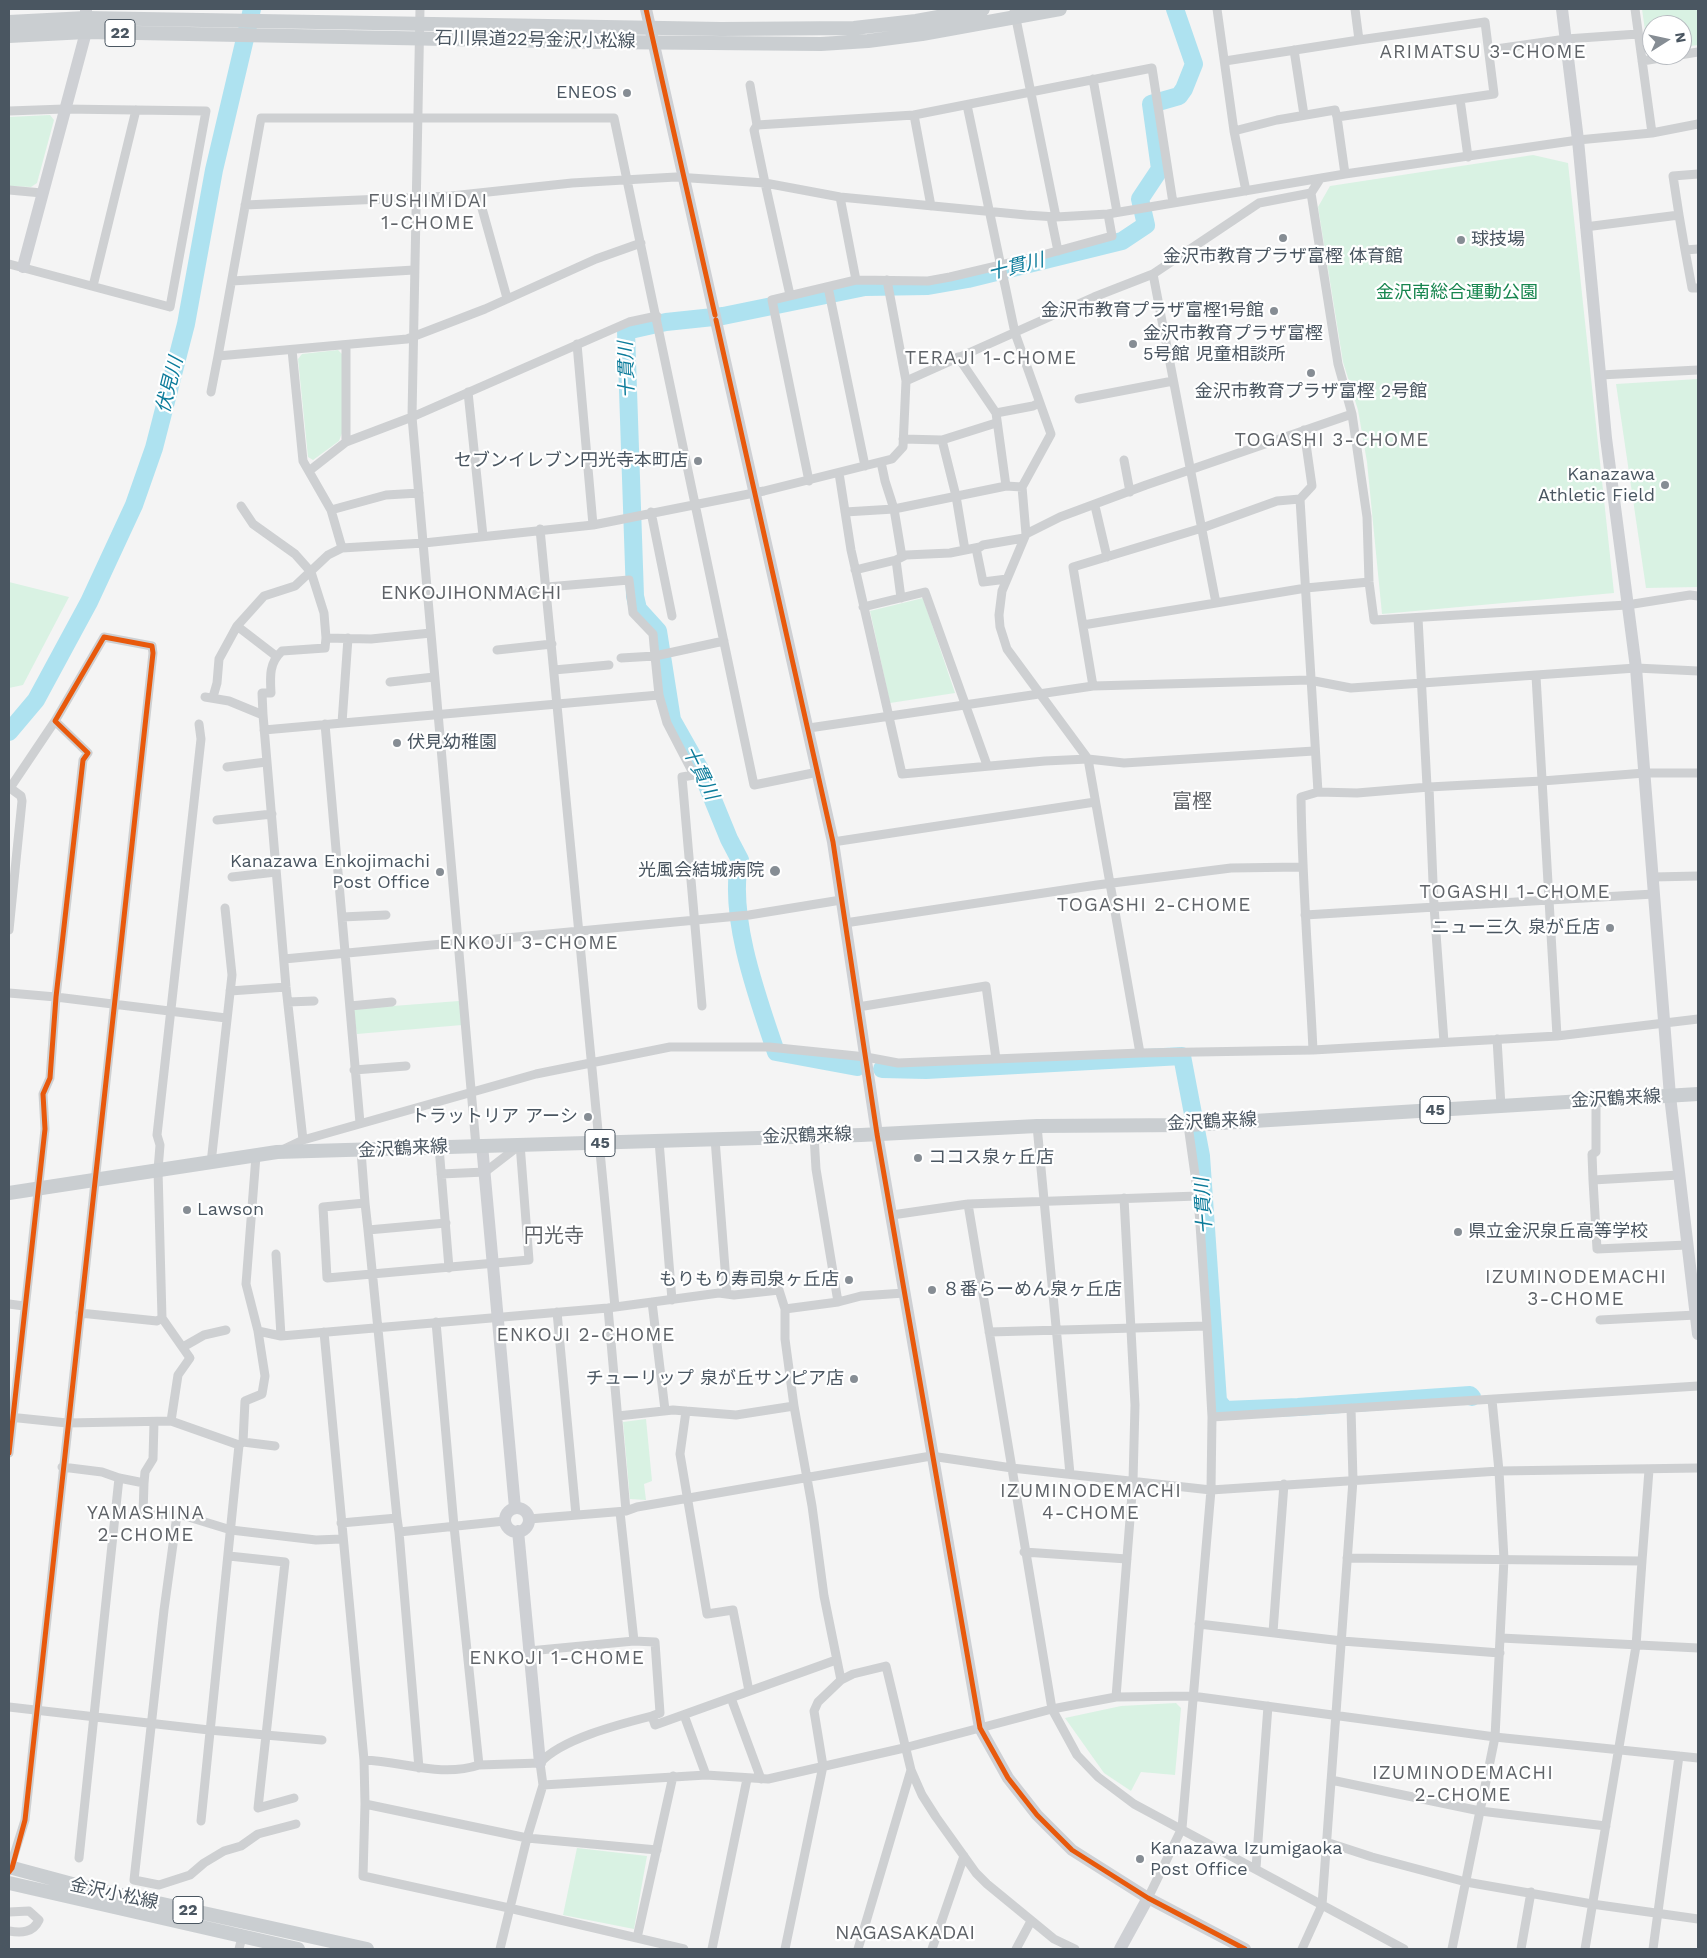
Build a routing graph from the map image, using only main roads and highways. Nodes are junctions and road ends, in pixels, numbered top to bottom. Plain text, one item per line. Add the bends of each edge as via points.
1 (983, 9) edge
2 (1060, 9) edge
3 (1015, 13) edge
4 (86, 19) edge
5 (9, 22) edge
6 (418, 31) junction
7 (9, 36) edge
8 (1698, 1094) edge
9 (9, 1192) edge
10 (10, 1869) edge
11 (9, 1884) edge
12 (240, 1943) edge
13 (298, 1949) edge
14 (367, 1949) edge

1 - 6 main road, 石川県道22号金沢小松線 / 22 via 854,28
2 - 3 main road, 石川県道22号金沢小松線 / 22
3 - 6 main road, 石川県道22号金沢小松線 / 22 via 960,28 821,44 653,42
4 - 5 main road, 石川県道22号金沢小松線 / 22
4 - 6 main road, 石川県道22号金沢小松線 / 22 via 273,21
4 - 6 main road, 石川県道22号金沢小松線 / 22 via 232,34
4 - 7 main road, 石川県道22号金沢小松線 / 22
8 - 9 main road, 金沢鶴来線 / 45 via 1194,1124 1037,1126 877,1134 277,1152
10 - 14 main road, 金沢小松線 / 22
11 - 12 main road, 金沢小松線 / 22
12 - 13 main road, 金沢小松線 / 22

